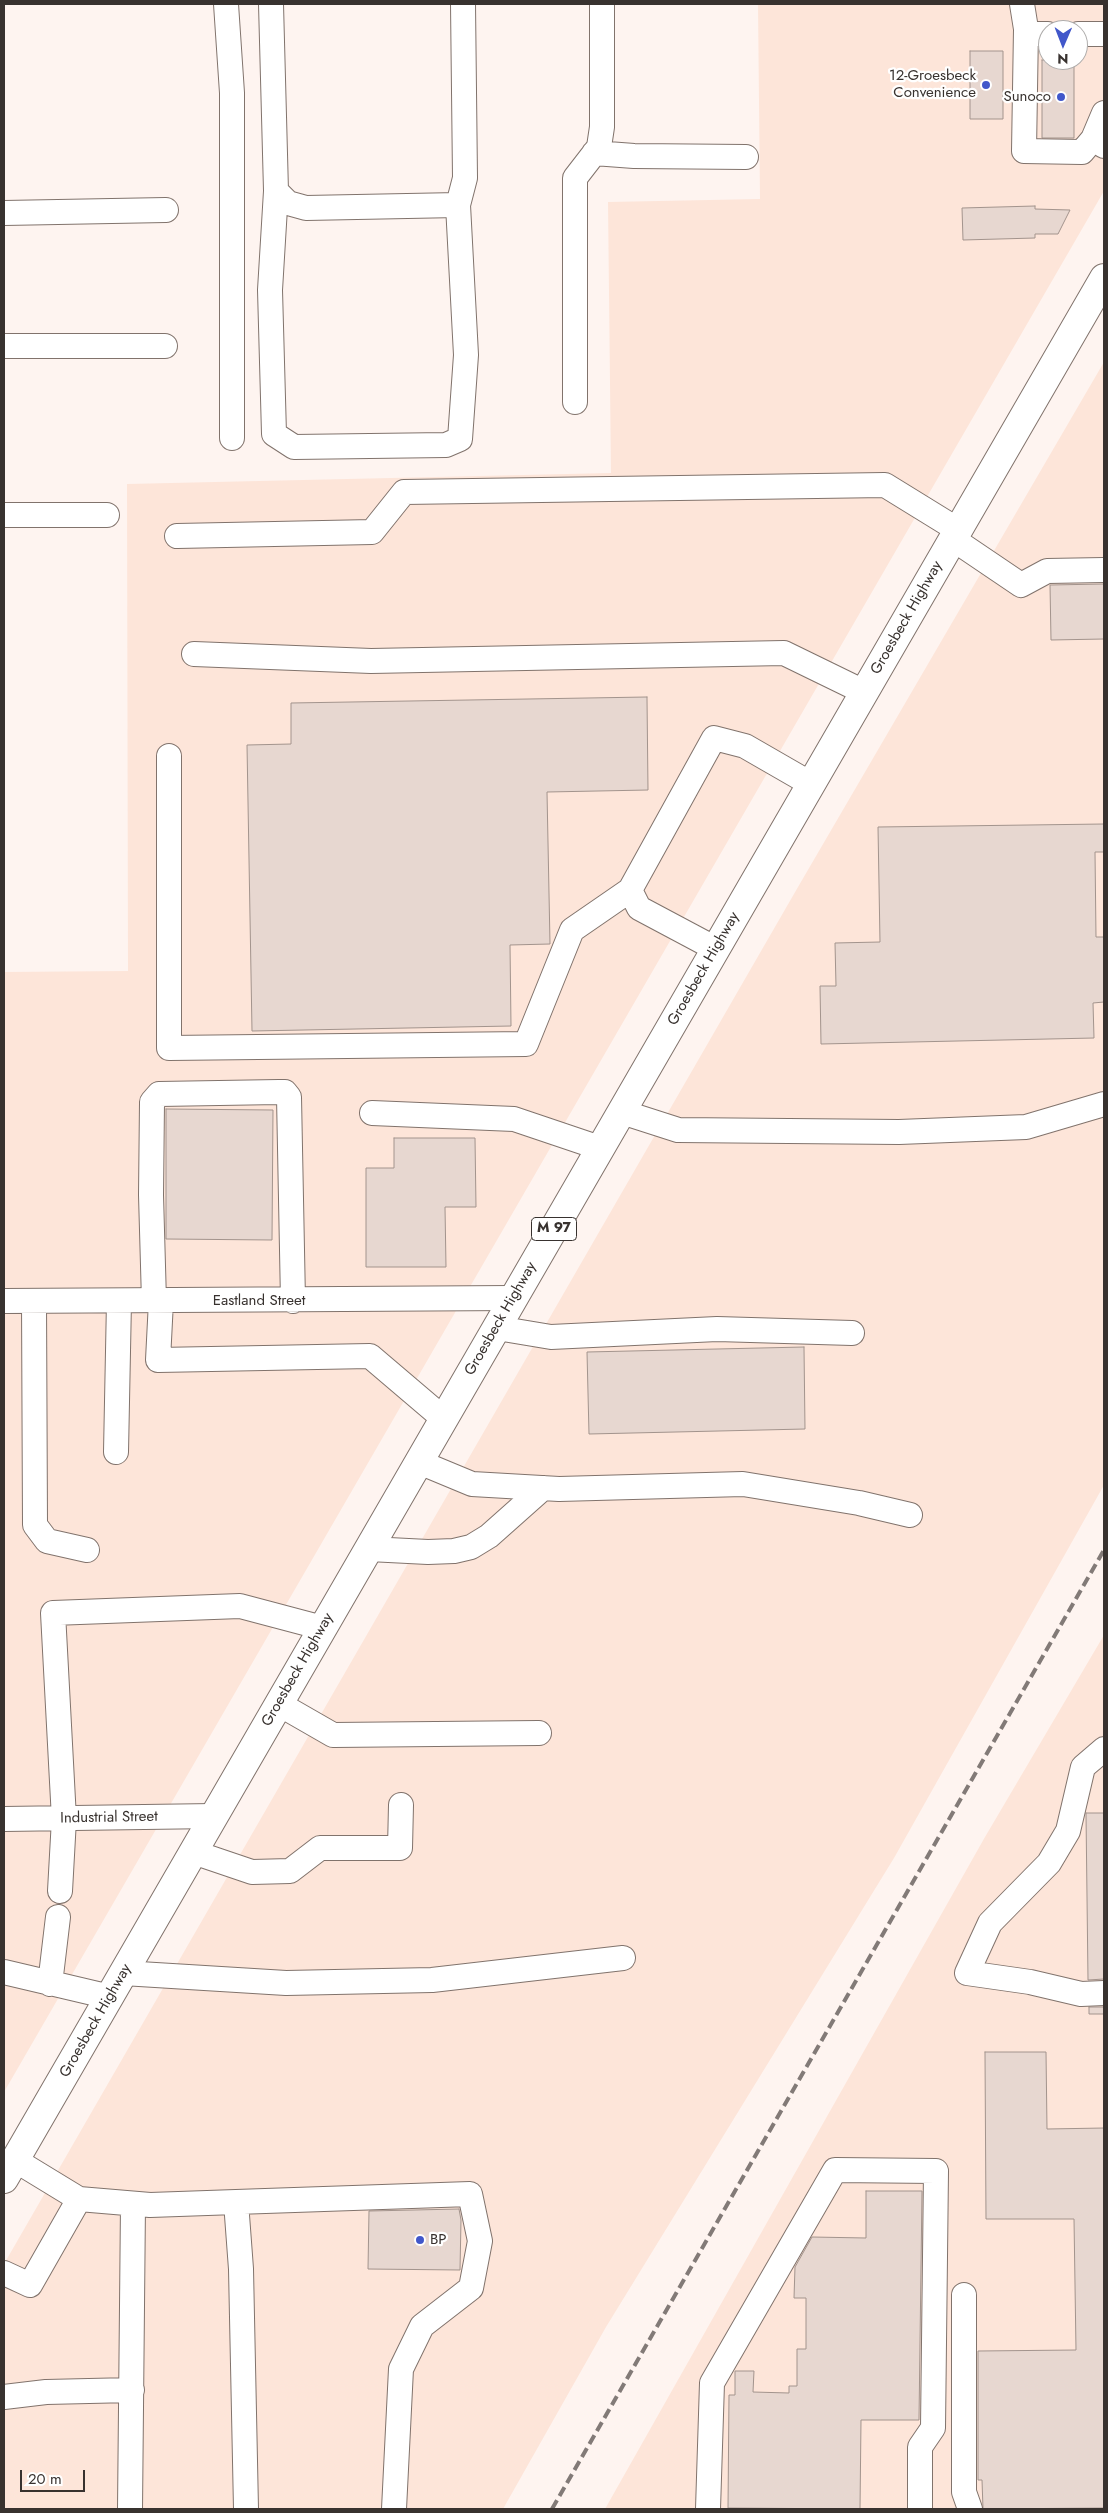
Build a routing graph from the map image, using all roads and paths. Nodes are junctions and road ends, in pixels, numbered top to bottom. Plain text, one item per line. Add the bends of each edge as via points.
1 (226, 4) edge
2 (271, 4) edge
3 (463, 4) edge
4 (602, 4) edge
5 (1022, 4) edge
6 (1037, 34) edge
7 (1088, 34) edge
8 (1104, 34) edge
9 (1104, 113) edge
10 (1099, 142) edge
11 (594, 153) junction
12 (746, 157) dead end
13 (276, 191) junction
14 (458, 205) junction
15 (166, 210) dead end
16 (4, 213) edge
17 (1104, 278) edge
18 (4, 346) edge
19 (165, 346) dead end
20 (575, 402) dead end
21 (232, 438) dead end
22 (4, 515) edge
23 (107, 515) dead end
24 (956, 535) junction
25 (177, 536) dead end
26 (1104, 570) edge
27 (194, 654) dead end
28 (864, 692) junction
29 (168, 756) dead end
30 (812, 784) junction
31 (630, 890) junction
32 (716, 949) junction
33 (1104, 1104) edge
34 (622, 1112) junction
35 (372, 1113) dead end
36 (600, 1148) junction
37 (514, 1298) junction
38 (4, 1301) edge
39 (34, 1301) junction
40 (119, 1301) junction
41 (158, 1301) junction
42 (294, 1301) junction
43 (496, 1328) junction
44 (852, 1333) dead end
45 (444, 1419) junction
46 (116, 1452) dead end
47 (419, 1462) junction
48 (543, 1488) junction
49 (910, 1515) dead end
50 (368, 1549) junction
51 (87, 1550) dead end
52 (323, 1628) junction
53 (279, 1704) junction
54 (539, 1733) dead end
55 (1104, 1749) edge
56 (401, 1804) dead end
57 (214, 1816) junction
58 (4, 1819) edge
59 (64, 1819) junction
60 (193, 1852) junction
61 (60, 1891) dead end
62 (58, 1917) dead end
63 (623, 1958) dead end
64 (4, 1972) edge
65 (123, 1973) junction
66 (50, 1984) junction
67 (1104, 1993) edge
68 (110, 1997) junction
69 (9, 2169) edge
70 (79, 2199) junction
71 (236, 2202) junction
72 (133, 2204) junction
73 (4, 2273) edge
74 (964, 2294) dead end
75 (132, 2390) junction
76 (4, 2397) edge
77 (130, 2509) edge
78 (246, 2509) edge
79 (394, 2509) edge
80 (708, 2509) edge
81 (920, 2509) edge
82 (970, 2509) edge

1 - 21 street via 232,93
2 - 13 street
3 - 14 street via 465,178
4 - 11 street via 602,127 599,147
5 - 6 street
6 - 10 street via 1024,152 1082,152
7 - 8 street
9 - 10 street
11 - 12 street
11 - 20 street via 575,178
13 - 14 street via 288,203 306,208
13 - 14 street via 270,290 274,434 294,448 446,445 460,439 466,355
15 - 16 street
17 - 24 main road, Groesbeck Highway / M 97
18 - 19 street
22 - 23 street
24 - 25 street via 885,485 404,492 372,532
24 - 26 street via 1021,585 1047,571
24 - 28 main road, Groesbeck Highway / M 97
27 - 28 street via 371,661 784,653
28 - 30 main road, Groesbeck Highway / M 97
29 - 31 street via 169,1048 526,1044 572,930
30 - 31 street via 745,746 714,738
30 - 32 main road, Groesbeck Highway / M 97
31 - 32 street via 639,908
32 - 34 main road, Groesbeck Highway / M 97
33 - 34 street via 1026,1127 899,1132 678,1130
34 - 36 main road, Groesbeck Highway / M 97
35 - 36 street via 514,1119
36 - 37 main road, Groesbeck Highway / M 97
37 - 42 street, Eastland Street
37 - 43 main road, Groesbeck Highway / M 97
38 - 39 street, Eastland Street
39 - 40 street, Eastland Street
39 - 51 street via 35,1525 47,1541
40 - 41 street, Eastland Street
40 - 46 street
41 - 42 street, Eastland Street
41 - 42 street via 151,1195 152,1102 159,1094 279,1092 285,1092 289,1097
41 - 45 street via 158,1360 370,1356
43 - 44 street via 551,1337 717,1329
43 - 45 main road, Groesbeck Highway / M 97
45 - 47 main road, Groesbeck Highway / M 97
47 - 48 street via 472,1484
47 - 50 main road, Groesbeck Highway / M 97
48 - 49 street via 743,1484
48 - 50 street via 490,1536 471,1548 454,1552
50 - 52 main road, Groesbeck Highway / M 97
52 - 53 main road, Groesbeck Highway / M 97
52 - 59 street via 240,1606 53,1613
53 - 54 street via 333,1735
53 - 57 main road, Groesbeck Highway / M 97
55 - 67 street via 1083,1767 1068,1831 1049,1863 990,1923 967,1973 1030,1982 1081,1994
56 - 60 street via 400,1848 320,1848 290,1871 252,1872
57 - 59 street, Industrial Street
57 - 60 main road, Groesbeck Highway / M 97
58 - 59 street, Industrial Street
59 - 61 street
60 - 65 main road, Groesbeck Highway / M 97
62 - 66 street
63 - 65 street via 432,1980 286,1983
64 - 66 street
65 - 68 main road, Groesbeck Highway / M 97
66 - 68 street
68 - 69 main road, Groesbeck Highway / M 97
69 - 70 street
70 - 72 street
70 - 73 street via 30,2285
71 - 72 street
71 - 78 street
71 - 79 street via 470,2194 480,2241 471,2288 422,2326 401,2369
72 - 75 street
74 - 82 street via 964,2492
75 - 76 street via 46,2392
75 - 77 street
80 - 81 street via 712,2383 835,2170 936,2171 933,2428 920,2447

